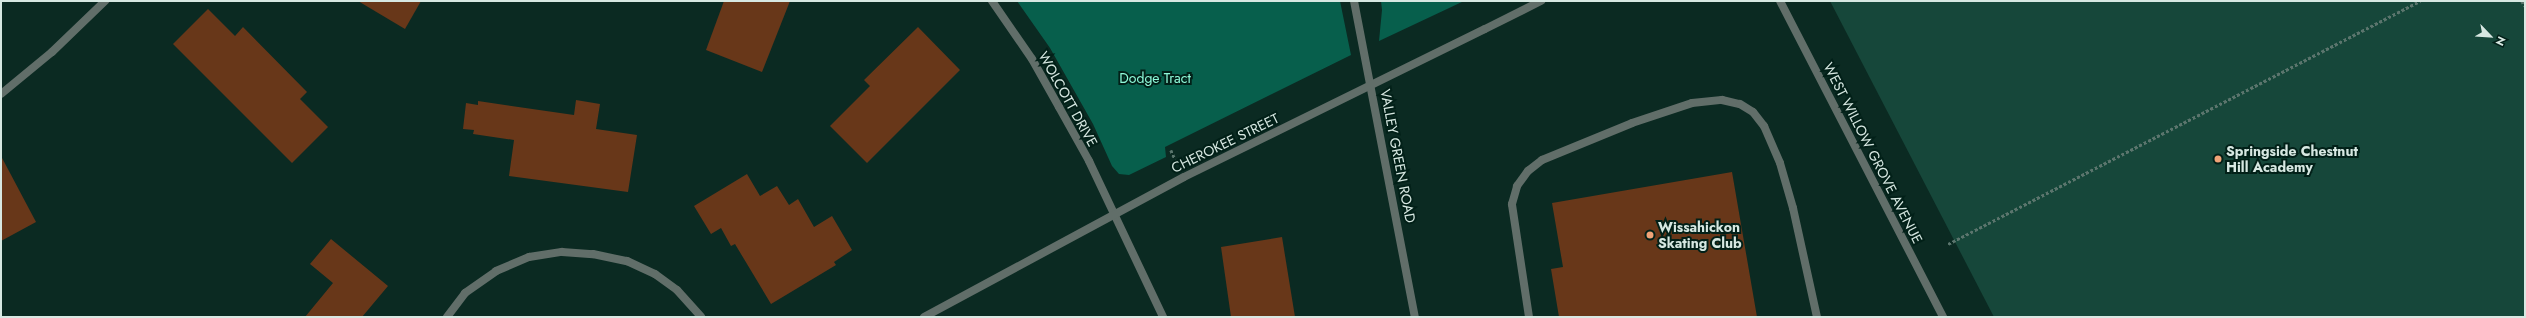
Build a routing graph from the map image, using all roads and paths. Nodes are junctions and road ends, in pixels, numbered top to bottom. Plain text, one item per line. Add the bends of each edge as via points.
1 (105, 1) edge
2 (992, 1) edge
3 (1354, 1) edge
4 (1541, 1) edge
5 (1780, 1) edge
6 (2420, 1) edge
7 (2522, 1) edge
8 (2525, 6) edge
9 (1, 94) edge
10 (1113, 214) junction
11 (1948, 244) dead end
12 (447, 317) edge
13 (701, 317) edge
14 (924, 317) edge
15 (1162, 317) edge
16 (1415, 317) edge
17 (1529, 317) edge
18 (1818, 317) edge
19 (1943, 317) edge

1 - 9 street via 52,52
2 - 10 street, WOLCOTT DRIVE via 1032,59
3 - 16 street, VALLEY GREEN ROAD
4 - 10 street, CHEROKEE STREET, bridge
5 - 19 street, WEST WILLOW GROVE AVENUE
6 - 11 path
7 - 8 path
10 - 14 street, CHEROKEE STREET
10 - 15 street, WOLCOTT DRIVE
12 - 13 street via 465,293 496,271 529,257 562,252 593,254 627,261 677,290
17 - 18 street via 1512,204 1517,186 1528,171 1542,160 1632,123 1692,104 1722,100 1740,104 1753,112 1764,126 1780,163 1793,208

